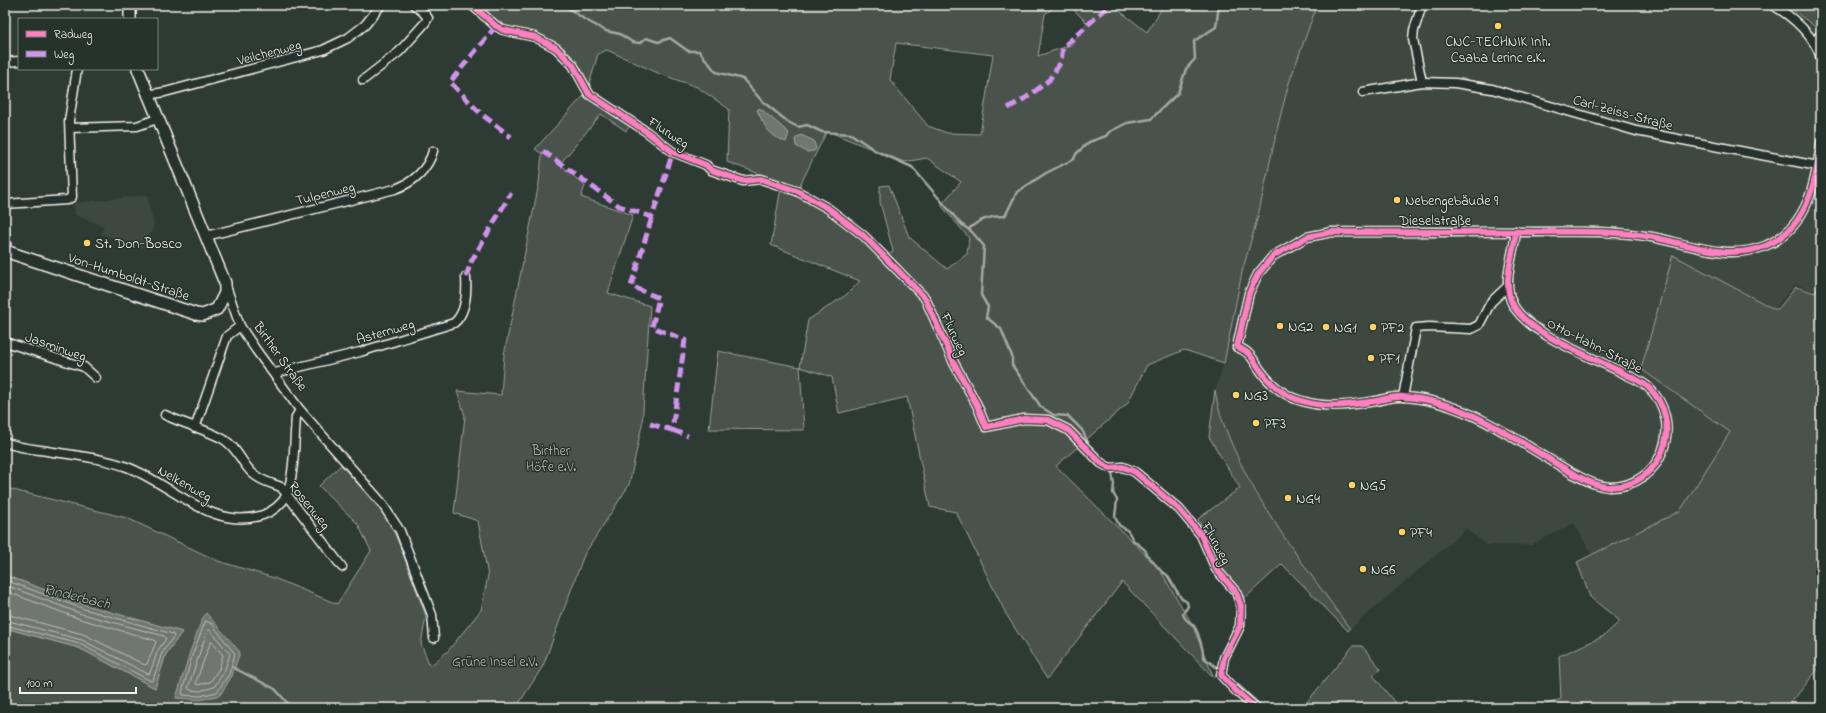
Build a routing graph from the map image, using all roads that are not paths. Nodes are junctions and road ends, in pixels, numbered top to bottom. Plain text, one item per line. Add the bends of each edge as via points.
1 (130, 5) edge
2 (381, 5) edge
3 (414, 5) edge
4 (472, 5) edge
5 (1422, 5) edge
6 (1772, 5) edge
7 (130, 18) edge
8 (1821, 34) edge
9 (1814, 43) junction
10 (1821, 59) edge
11 (18, 61) edge
12 (5, 62) edge
13 (77, 70) edge
14 (138, 70) edge
15 (363, 80) dead end
16 (1422, 82) junction
17 (1363, 92) dead end
18 (148, 95) junction
19 (157, 120) junction
20 (70, 128) junction
21 (1821, 143) edge
22 (433, 151) dead end
23 (1818, 166) junction
24 (5, 204) edge
25 (1516, 231) junction
26 (206, 236) junction
27 (5, 251) edge
28 (466, 277) dead end
29 (225, 284) junction
30 (1507, 287) junction
31 (240, 326) junction
32 (5, 342) edge
33 (274, 373) junction
34 (96, 378) dead end
35 (1403, 397) junction
36 (300, 410) junction
37 (165, 415) dead end
38 (195, 428) junction
39 (5, 442) edge
40 (287, 493) junction
41 (342, 567) dead end
42 (434, 638) dead end
43 (1256, 708) edge

1 - 7 street
2 - 18 street, Veilchenweg via 366,25 348,38 323,50
3 - 15 street via 428,18 426,23 399,52
4 - 43 street, Flurweg via 503,30 535,37 556,48 573,65 592,96 673,152 706,165 711,170 743,181 761,179 797,191 829,209 864,236 925,298 986,427 1024,419 1048,420 1068,430 1101,463 1110,468 1123,468 1135,472 1179,509 1195,527 1216,569 1239,598 1242,614 1240,626 1224,658 1221,675
5 - 16 street via 1413,39
6 - 9 street via 1797,24
8 - 9 street
9 - 10 street
11 - 12 street
13 - 20 street
14 - 18 street, Birther Straße
16 - 17 street, Carl-Zeiss-Straße
16 - 23 street, Carl-Zeiss-Straße via 1455,83 1492,89 1636,131
18 - 19 street, Birther Straße
19 - 20 street via 138,126
19 - 26 street, Birther Straße
20 - 24 street via 72,196 67,200
21 - 23 street, Dieselstraße
22 - 26 street, Tulpenweg via 430,161 406,185
23 - 25 street, Dieselstraße via 1810,198 1801,216 1784,234 1757,248 1735,252 1708,250 1651,237 1601,232
25 - 30 street, Otto-Hahn-Straße
25 - 35 street, Dieselstraße via 1332,232 1307,237 1273,256 1258,274 1249,293 1237,346 1248,352 1261,372 1280,390 1300,401 1333,407
26 - 29 street, Birther Straße
27 - 29 street, Von-Humboldt-Straße via 196,314 203,315 217,309 225,293
28 - 33 street, Asternweg via 467,291 464,304 460,317 454,323 360,352
29 - 31 street, Birther Straße
30 - 35 street via 1491,302 1479,325 1471,329 1416,328
30 - 35 street, Otto-Hahn-Straße via 1514,306 1530,324 1647,386 1656,396 1662,407 1667,440 1661,455 1647,473 1624,485 1594,485 1485,420 1447,404
31 - 33 street, Birther Straße
31 - 38 street via 227,336
32 - 34 street, Jasminweg via 84,367
33 - 36 street, Birther Straße
36 - 40 street via 296,418
36 - 42 street, Birther Straße via 392,516 432,615
37 - 38 street, Rosenweg
38 - 40 street, Rosenweg via 223,439 233,446 255,476 281,487
39 - 40 street, Nelkenweg via 24,448 117,463 145,475 192,504 234,518 256,517 267,513 281,502
40 - 41 street, Rosenweg

